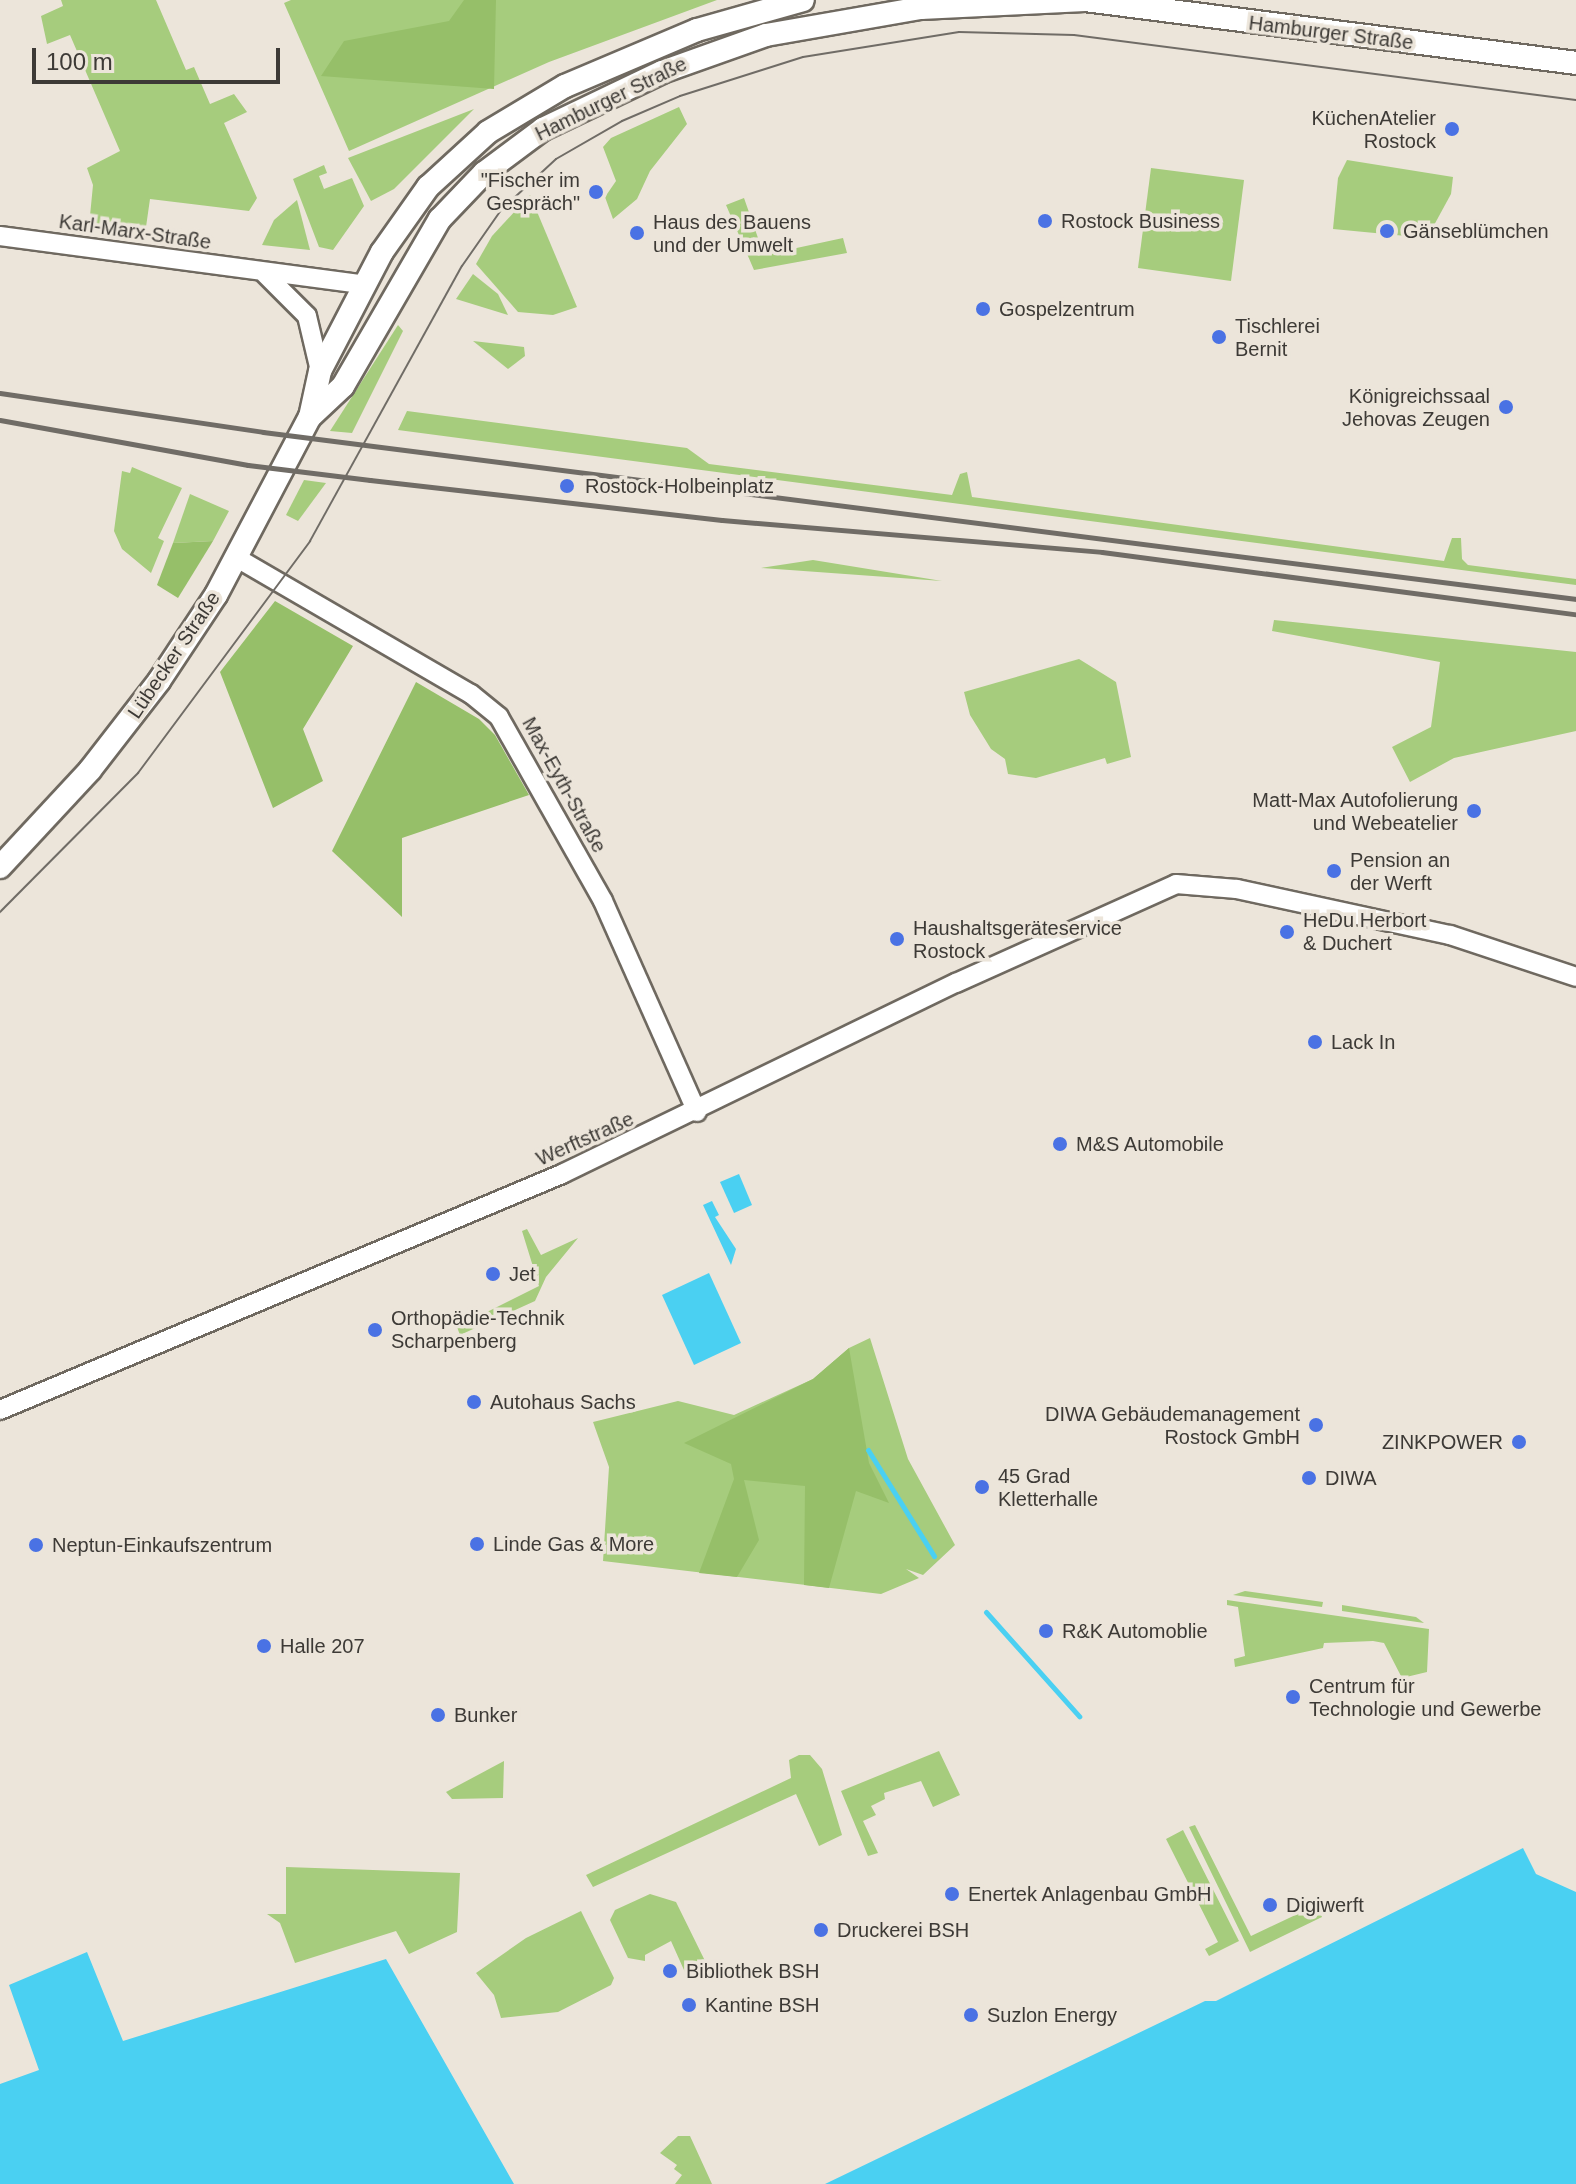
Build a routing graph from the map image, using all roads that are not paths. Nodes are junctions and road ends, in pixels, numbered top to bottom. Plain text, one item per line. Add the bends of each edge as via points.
1 (803, 0) edge
2 (1085, 0) edge
3 (922, 4) edge
4 (1576, 63) edge
5 (0, 236) edge
6 (263, 272) junction
7 (365, 285) junction
8 (392, 296) junction
9 (320, 371) junction
10 (310, 417) junction
11 (237, 558) junction
12 (0, 867) edge
13 (1576, 977) edge
14 (697, 1112) junction
15 (0, 1410) edge

1 - 7 main road, Hamburger Straße via 655,46 506,119 428,187
2 - 3 main road, Hamburger Straße
2 - 4 main road, Hamburger Straße
3 - 8 main road, Hamburger Straße via 728,47 648,78 543,129 456,201 424,239
5 - 6 street, Karl-Marx-Straße
6 - 7 street, Karl-Marx-Straße
6 - 9 street via 307,316
7 - 8 main road
7 - 9 main road, Lübecker Straße
8 - 10 main road, Lübecker Straße via 343,386
9 - 10 main road, Lübecker Straße
10 - 11 main road, Lübecker Straße
11 - 12 main road, Lübecker Straße via 133,715 60,806
11 - 14 street, Max-Eyth-Straße via 471,694 499,717 603,901
13 - 14 street, Werftstraße via 1450,935 1237,889 1176,884 956,983
14 - 15 street, Werftstraße

